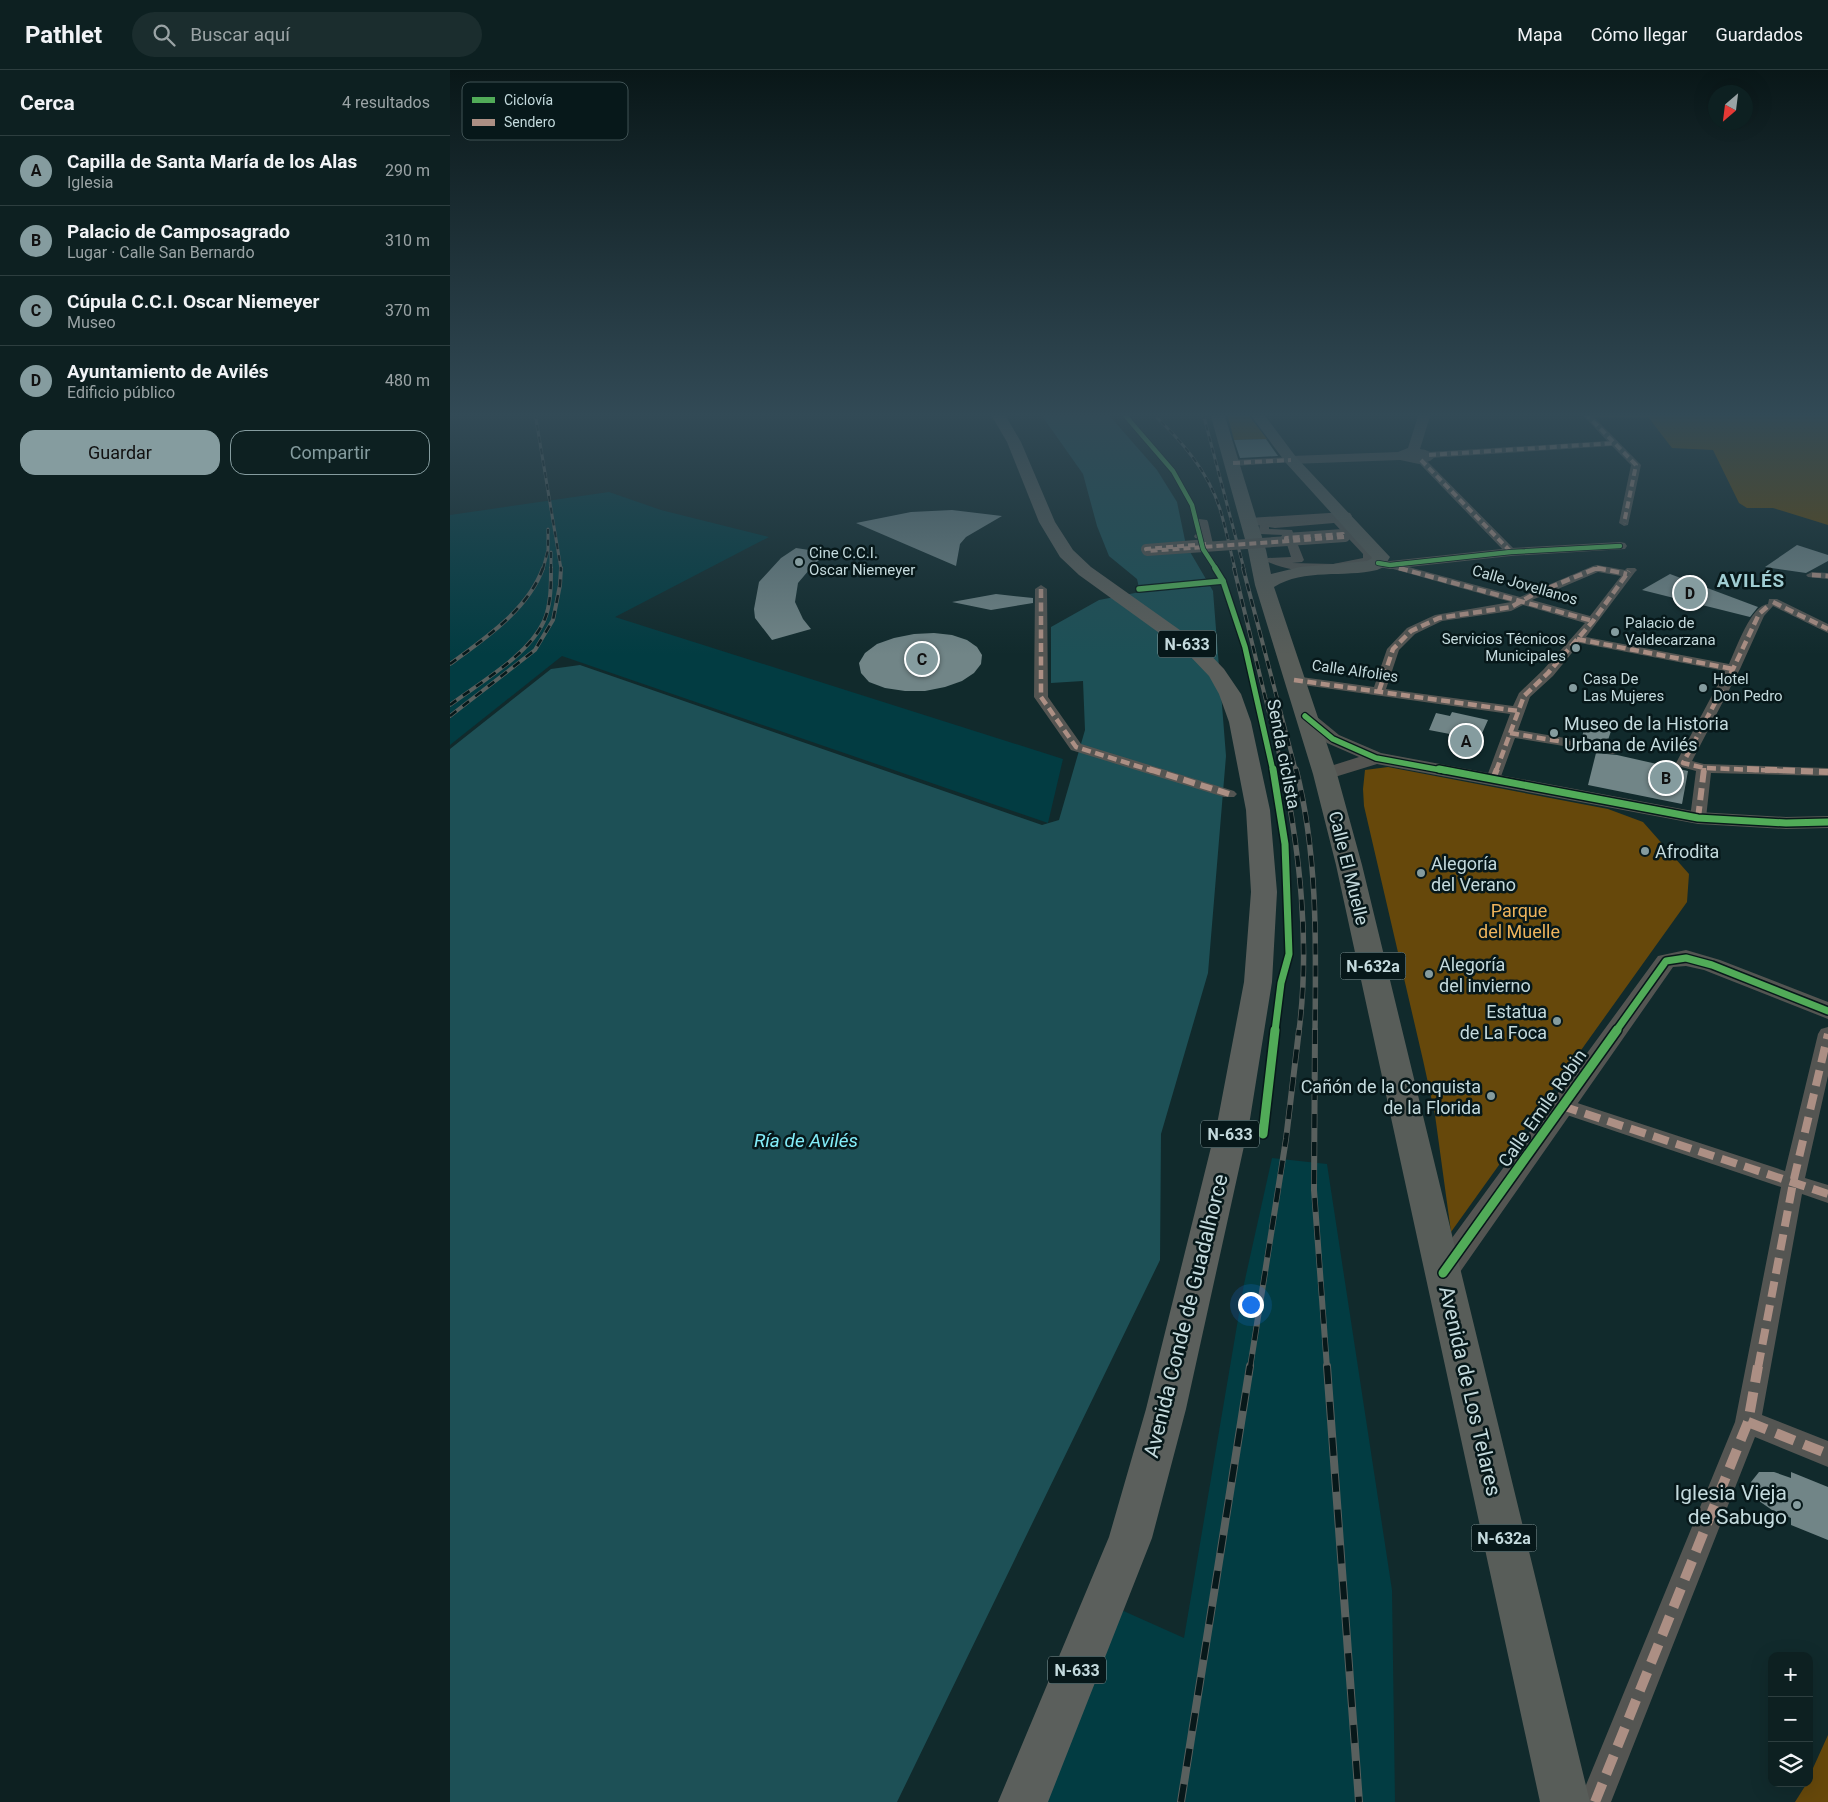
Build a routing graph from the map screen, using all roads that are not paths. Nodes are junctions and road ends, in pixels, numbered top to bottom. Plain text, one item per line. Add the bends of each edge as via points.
1 (1036, 494) edge
2 (1245, 494) edge
3 (1319, 494) edge
4 (1454, 494) edge
5 (1630, 494) edge
6 (1339, 517) junction
7 (1256, 522) junction
8 (1624, 523) dead end
9 (1286, 539) dead end
10 (1205, 545) dead end
11 (1620, 546) dead end
12 (1257, 550) junction
13 (1511, 552) junction
14 (1384, 564) junction
15 (1301, 572) junction
16 (1812, 575) dead end
17 (1828, 576) edge
18 (1264, 585) junction
19 (1041, 589) dead end
20 (1523, 601) junction
21 (1593, 621) junction
22 (1828, 629) edge
23 (1577, 639) junction
24 (1733, 669) junction
25 (1294, 680) junction
26 (1379, 691) junction
27 (1518, 710) dead end
28 (1305, 716) junction
29 (1510, 733) junction
30 (1612, 750) dead end
31 (1376, 758) junction
32 (1704, 768) junction
33 (1828, 772) edge
34 (1325, 774) junction
35 (1493, 779) junction
36 (1229, 794) dead end
37 (1698, 818) junction
38 (1828, 822) edge
39 (1827, 1016) edge
40 (1562, 1106) junction
41 (1793, 1183) junction
42 (1828, 1194) edge
43 (1443, 1273) junction
44 (1748, 1422) junction
45 (1828, 1454) edge
46 (1023, 1802) edge
47 (1565, 1802) edge
48 (1595, 1802) edge

1 - 46 highway, Avenida Conde de Guadalhorce / N-633 via 1055,537 1066,553 1085,571 1194,649 1217,673 1230,694 1240,722 1258,810 1264,892 1258,982 1234,1119 1166,1409 1130,1538
2 - 7 main road, Calle El Muelle
3 - 6 main road
4 - 13 street
5 - 8 street
6 - 7 street
6 - 7 street via 1369,553 1369,560 1310,569 1284,566 1272,560 1298,560 1288,532 1264,532
6 - 14 main road via 1381,554
7 - 12 main road, Calle El Muelle
9 - 10 street, bridge via 1343,534 1345,537 1147,552 1146,549
11 - 13 street
12 - 15 main road via 1274,567
12 - 18 main road, Calle El Muelle
13 - 14 street
14 - 15 main road
14 - 20 street, Calle Jovellanos
15 - 18 main road via 1278,576
16 - 17 street
18 - 25 main road, Calle El Muelle / N-632a
19 - 36 street via 1041,698 1076,747
20 - 21 street, Calle Jovellanos
20 - 21 street via 1598,568 1628,572
20 - 26 street via 1511,607 1439,618 1411,631 1393,649
21 - 23 street
22 - 24 street via 1770,604 1759,614
23 - 24 street
23 - 29 street via 1524,696
24 - 32 street via 1683,763
25 - 26 street, Calle Alfolies
25 - 28 main road, Calle El Muelle / N-632a
26 - 27 street, Calle Alfolies
28 - 31 street via 1333,739
28 - 34 main road, Calle El Muelle / N-632a
29 - 30 street
29 - 35 street
31 - 34 street
31 - 35 street
32 - 33 street
32 - 37 street
34 - 43 main road, Calle El Muelle / N-632a
35 - 37 street
37 - 38 street
39 - 40 street, Calle Emile Robin via 1712,965 1686,958 1666,960
39 - 41 street
40 - 41 street
40 - 43 street, Calle Emile Robin
41 - 42 street
41 - 44 street
43 - 47 main road, Avenida de Los Telares / N-632a
44 - 45 street
44 - 48 street

